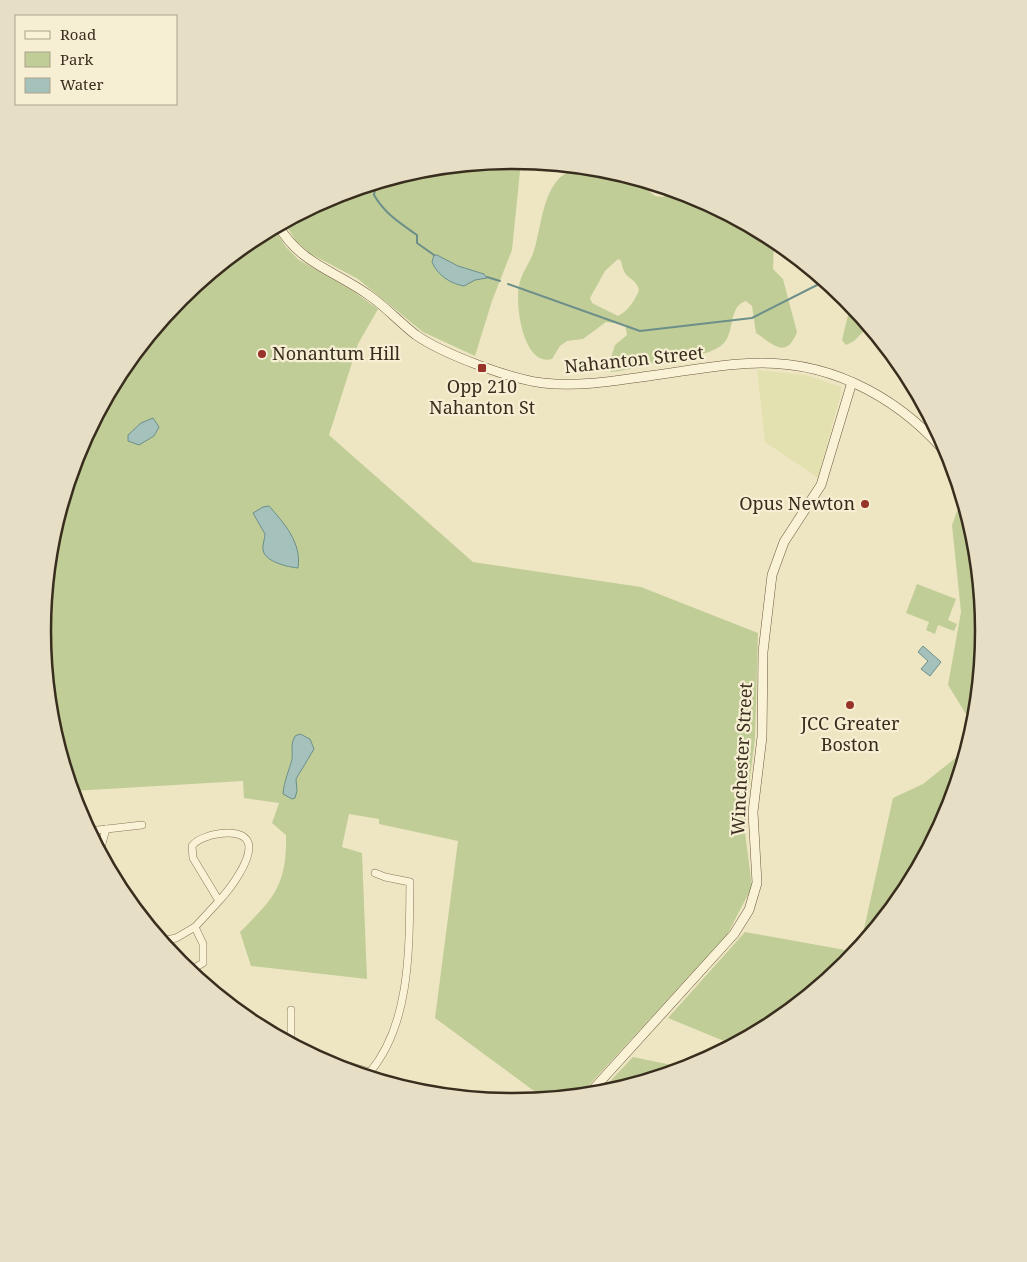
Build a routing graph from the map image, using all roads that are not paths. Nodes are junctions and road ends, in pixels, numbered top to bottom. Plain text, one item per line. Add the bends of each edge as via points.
1 (281, 231) edge
2 (852, 382) junction
3 (936, 444) edge
4 (142, 825) dead end
5 (106, 829) junction
6 (97, 831) edge
7 (103, 842) edge
8 (375, 873) dead end
9 (219, 901) junction
10 (195, 927) junction
11 (169, 939) edge
12 (196, 967) edge
13 (291, 1010) dead end
14 (291, 1036) edge
15 (371, 1071) edge
16 (597, 1085) edge

1 - 2 street, Nahanton Street via 304,258 364,291 422,339 512,376 544,383 581,385 767,363 808,368
2 - 3 street, Nahanton Street via 909,416
2 - 16 street, Winchester Street via 823,481 782,547 772,575 762,652 762,742 753,812 758,878 751,905 734,934
4 - 5 street
5 - 6 street
5 - 7 street
8 - 15 street via 410,882 408,964 404,990 391,1031
9 - 9 street via 238,876 245,860 249,848 241,836 202,836 192,846 193,858
9 - 10 street
10 - 11 street
10 - 12 street via 203,944 203,963
13 - 14 street

